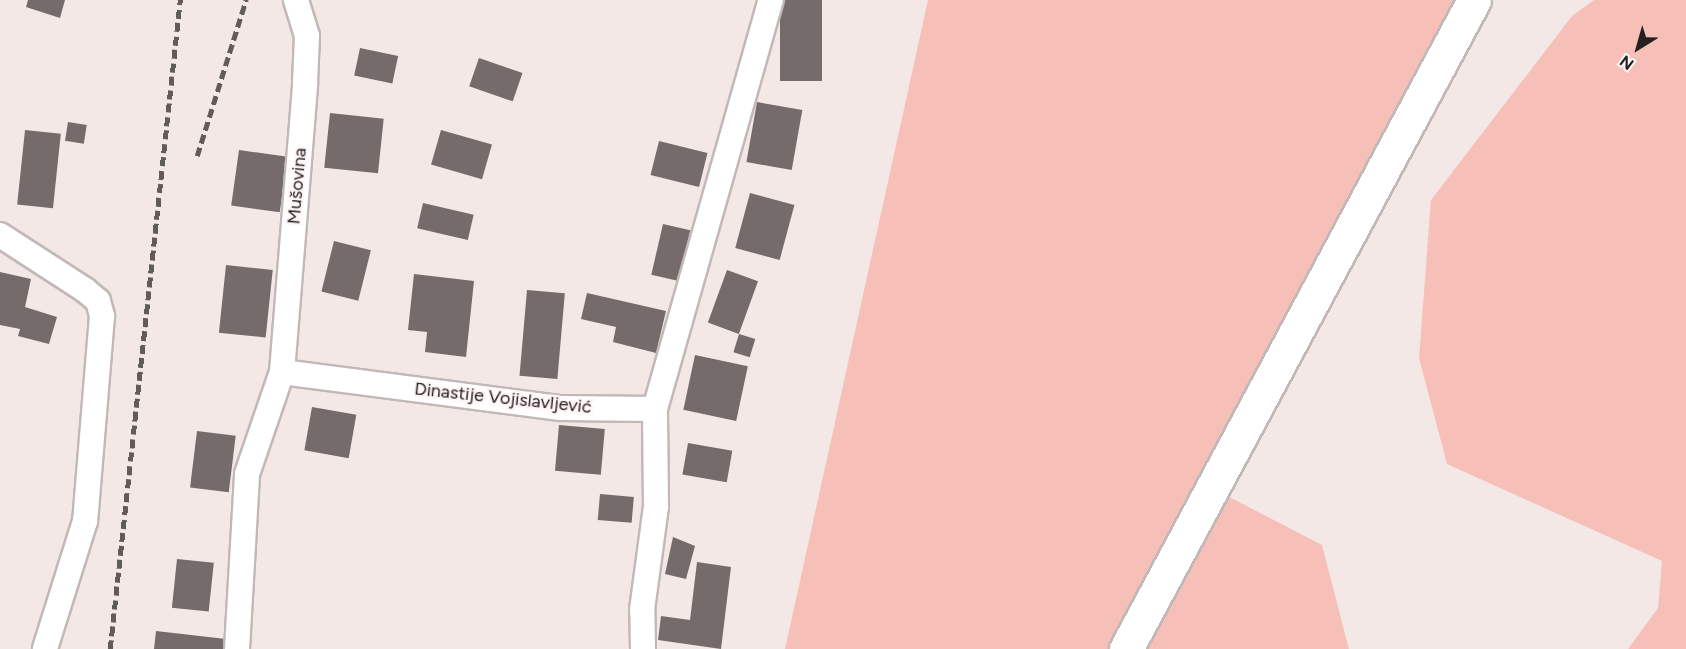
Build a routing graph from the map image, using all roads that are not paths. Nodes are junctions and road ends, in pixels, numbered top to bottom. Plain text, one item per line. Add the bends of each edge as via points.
1 (296, 0) edge
2 (771, 0) edge
3 (1474, 0) edge
4 (0, 235) edge
5 (282, 372) junction
6 (655, 409) junction
7 (45, 649) edge
8 (237, 649) edge
9 (643, 649) edge
10 (1126, 649) edge

1 - 5 street, Mušovina via 307,36
2 - 6 street
3 - 10 main road
4 - 7 street via 85,290 98,301 102,316 85,521
5 - 6 street, Dinastije Vojislavljević via 561,408
5 - 8 street via 247,474
6 - 9 street via 656,507 642,610

